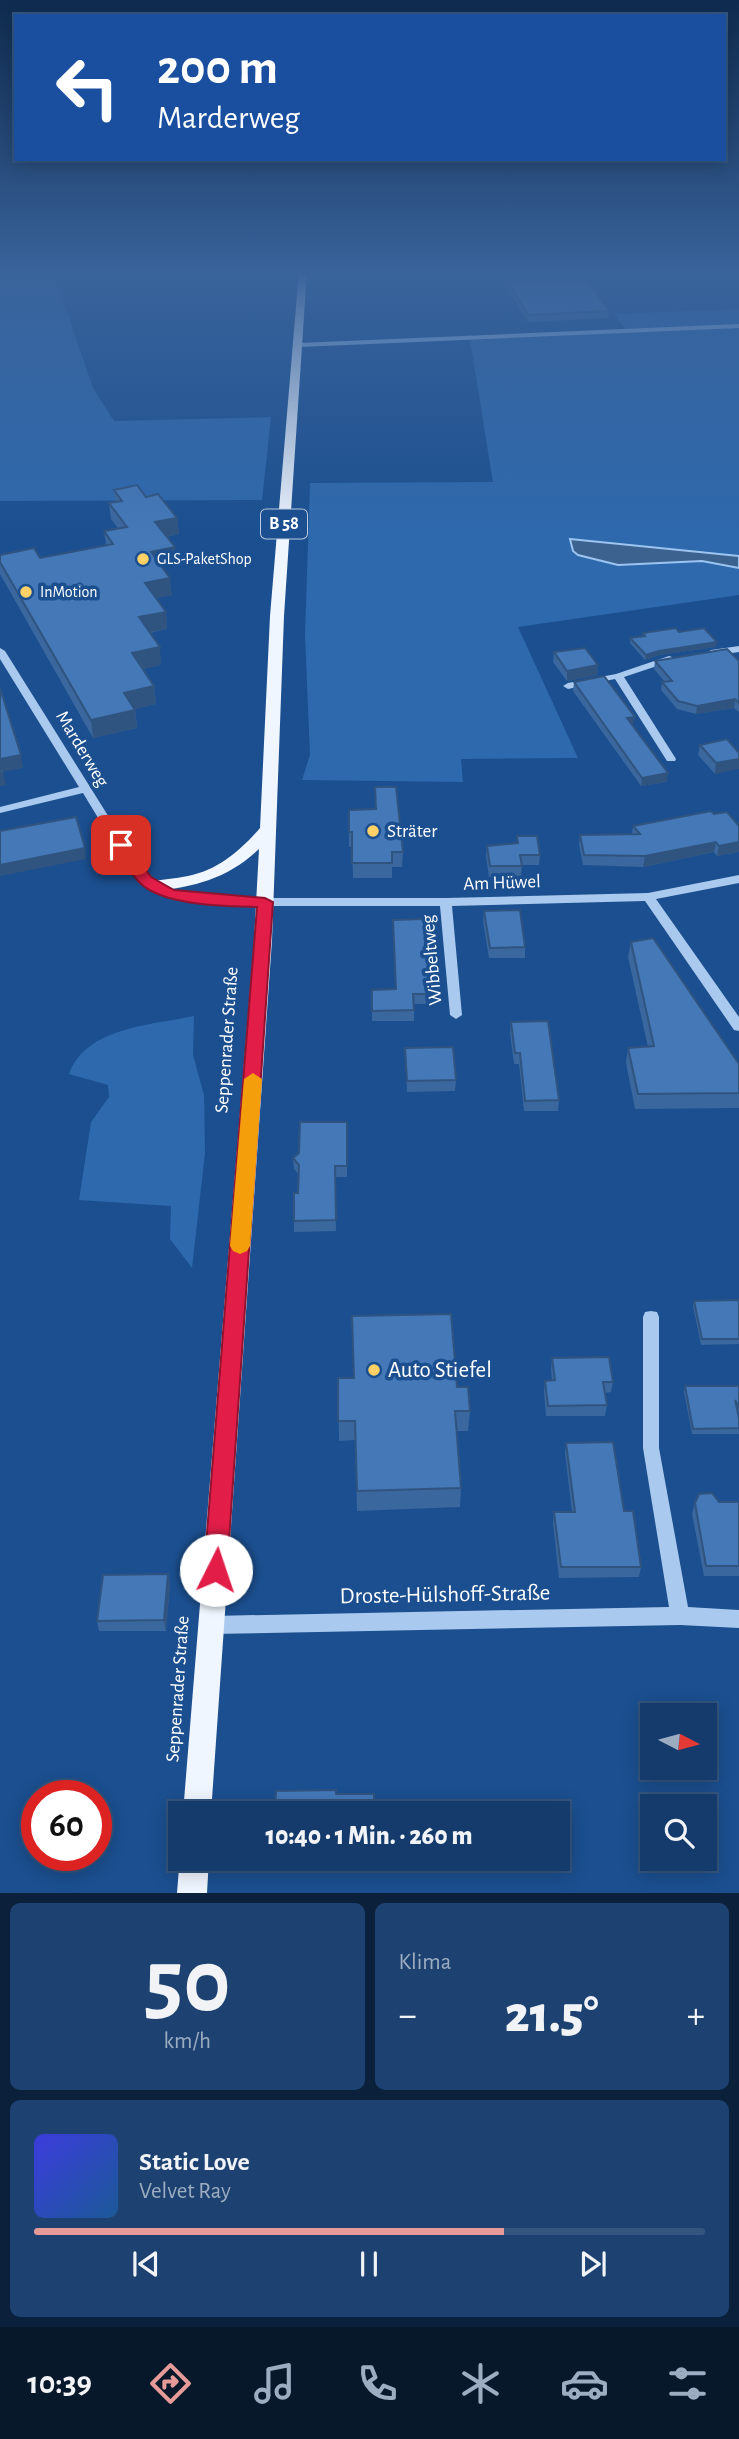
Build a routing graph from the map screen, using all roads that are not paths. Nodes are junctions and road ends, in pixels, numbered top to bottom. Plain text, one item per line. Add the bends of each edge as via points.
1 (298, 359) edge
2 (739, 649) edge
3 (0, 651) edge
4 (699, 655) edge
5 (685, 657) edge
6 (14, 672) junction
7 (0, 675) edge
8 (618, 676) junction
9 (568, 686) dead end
10 (671, 759) dead end
11 (86, 789) junction
12 (0, 810) edge
13 (269, 827) junction
14 (739, 879) edge
15 (155, 886) junction
16 (648, 897) junction
17 (265, 902) junction
18 (446, 902) junction
19 (456, 1015) dead end
20 (739, 1027) edge
21 (650, 1317) dead end
22 (680, 1616) junction
23 (739, 1619) edge
24 (211, 1625) junction
25 (198, 1801) edge
26 (193, 1871) edge
27 (192, 1893) edge

1 - 13 main road, Seppenrader Straße / B 58 via 277,616
2 - 4 street
3 - 6 street, Marderweg
5 - 8 street
6 - 7 street
6 - 11 street, Marderweg
8 - 9 street
8 - 10 street
11 - 12 street
11 - 15 street, Marderweg via 132,864
13 - 15 main road via 250,851 222,872 192,883
13 - 17 main road, Seppenrader Straße / B 58
14 - 16 street, Am Hüwel
15 - 17 street, Marderweg via 171,894
16 - 18 street, Am Hüwel
16 - 20 street
17 - 18 street, Am Hüwel
17 - 24 main road, Seppenrader Straße / B 58
18 - 19 street, Wibbeltweg
21 - 22 street via 651,1448
22 - 23 street, Droste-Hülshoff-Straße
22 - 24 street, Droste-Hülshoff-Straße
24 - 25 main road, Seppenrader Straße / B 58
26 - 27 main road

